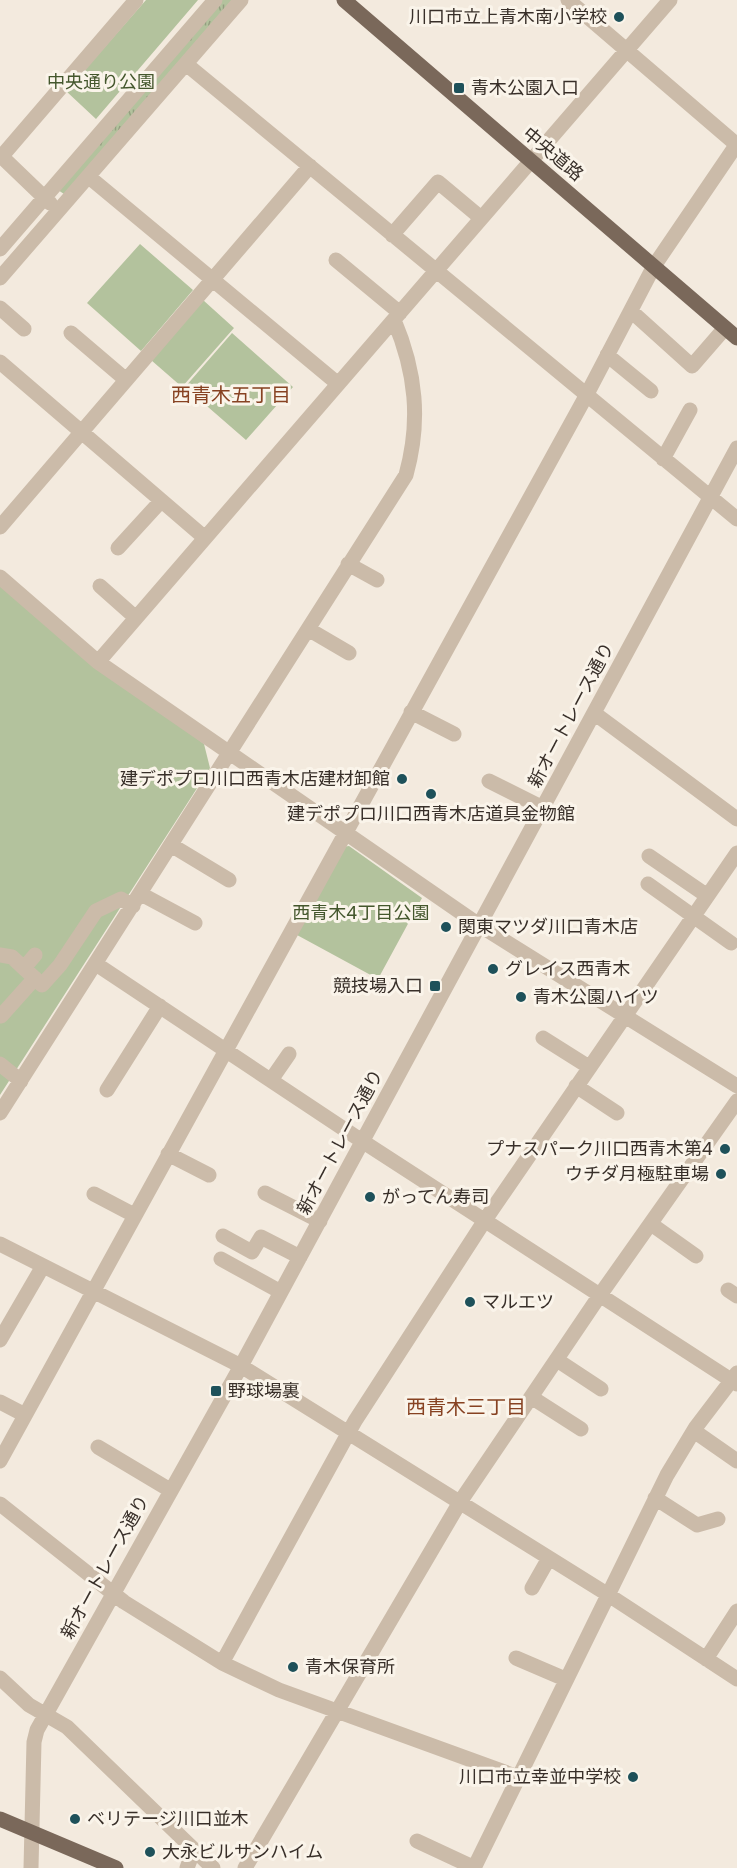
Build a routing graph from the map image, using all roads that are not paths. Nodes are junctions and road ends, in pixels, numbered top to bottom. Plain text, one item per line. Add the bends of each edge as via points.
1 (136, 0) edge
2 (215, 0) edge
3 (241, 0) edge
4 (344, 0) edge
5 (568, 0) edge
6 (670, 0) edge
7 (627, 50) junction
8 (186, 64) junction
9 (737, 144) edge
10 (1, 156) edge
11 (531, 162) junction
12 (310, 166) junction
13 (89, 177) junction
14 (44, 197) junction
15 (59, 211) junction
16 (481, 218) junction
17 (392, 235) junction
18 (0, 249) edge
19 (336, 260) dead end
20 (654, 266) junction
21 (435, 271) junction
22 (0, 278) edge
23 (211, 278) junction
24 (0, 309) edge
25 (631, 311) junction
26 (397, 316) junction
27 (24, 329) dead end
28 (71, 333) dead end
29 (731, 333) edge
30 (608, 355) junction
31 (0, 362) edge
32 (125, 379) junction
33 (337, 384) junction
34 (651, 391) dead end
35 (586, 396) junction
36 (690, 410) dead end
37 (81, 431) junction
38 (737, 448) edge
39 (663, 459) junction
40 (710, 497) junction
41 (161, 501) junction
42 (737, 519) edge
43 (0, 527) edge
44 (205, 538) junction
45 (118, 548) dead end
46 (348, 564) junction
47 (0, 577) edge
48 (377, 580) dead end
49 (100, 586) dead end
50 (136, 618) junction
51 (308, 629) junction
52 (349, 653) dead end
53 (98, 662) junction
54 (411, 712) junction
55 (594, 713) junction
56 (454, 735) dead end
57 (230, 752) junction
58 (489, 781) dead end
59 (543, 808) junction
60 (737, 819) edge
61 (345, 831) junction
62 (171, 845) junction
63 (737, 853) edge
64 (649, 856) dead end
65 (229, 880) dead end
66 (648, 884) dead end
67 (706, 896) junction
68 (137, 900) junction
69 (693, 916) junction
70 (195, 923) dead end
71 (479, 925) junction
72 (731, 943) dead end
73 (0, 955) edge
74 (34, 955) dead end
75 (96, 964) junction
76 (24, 968) junction
77 (35, 978) junction
78 (160, 1006) junction
79 (625, 1015) junction
80 (1, 1016) edge
81 (543, 1038) dead end
82 (226, 1050) junction
83 (289, 1053) dead end
84 (0, 1064) edge
85 (589, 1067) junction
86 (271, 1080) junction
87 (21, 1081) junction
88 (576, 1086) junction
89 (737, 1086) edge
90 (107, 1090) dead end
91 (737, 1101) edge
92 (0, 1113) edge
93 (617, 1113) dead end
94 (362, 1141) junction
95 (168, 1154) junction
96 (209, 1175) dead end
97 (265, 1193) dead end
98 (94, 1194) dead end
99 (134, 1215) junction
100 (485, 1220) junction
101 (320, 1221) junction
102 (651, 1224) junction
103 (223, 1236) dead end
104 (0, 1244) edge
105 (696, 1256) dead end
106 (300, 1257) junction
107 (221, 1259) dead end
108 (43, 1266) junction
109 (92, 1291) junction
110 (281, 1292) junction
111 (600, 1295) junction
112 (0, 1340) edge
113 (556, 1360) junction
114 (241, 1366) junction
115 (735, 1379) edge
116 (601, 1389) dead end
117 (531, 1397) junction
118 (0, 1402) edge
119 (25, 1415) junction
120 (581, 1429) dead end
121 (694, 1431) junction
122 (348, 1433) junction
123 (98, 1447) dead end
124 (0, 1461) edge
125 (737, 1461) edge
126 (170, 1490) junction
127 (655, 1498) junction
128 (460, 1502) junction
129 (0, 1504) edge
130 (718, 1519) dead end
131 (549, 1558) junction
132 (532, 1588) dead end
133 (112, 1593) junction
134 (607, 1594) junction
135 (737, 1611) edge
136 (516, 1658) dead end
137 (706, 1659) junction
138 (222, 1663) junction
139 (0, 1678) edge
140 (566, 1679) junction
141 (737, 1679) edge
142 (338, 1711) junction
143 (46, 1713) junction
144 (518, 1777) junction
145 (0, 1819) edge
146 (31, 1831) junction
147 (417, 1840) dead end
148 (189, 1845) junction
149 (31, 1868) edge
150 (116, 1868) edge
151 (187, 1868) edge
152 (213, 1868) edge
153 (245, 1868) edge
154 (474, 1868) edge

1 - 10 street
2 - 14 street
3 - 8 street
4 - 11 main road, 中央道路
5 - 7 street
6 - 7 street
7 - 9 street
7 - 11 street
8 - 12 street
8 - 13 street
9 - 20 street
10 - 14 street
11 - 16 street
11 - 20 main road, 中央道路
12 - 17 street
12 - 23 street
13 - 15 street
13 - 23 street
14 - 15 street
14 - 18 street
15 - 22 street
16 - 17 street via 438,182
16 - 21 street
17 - 21 street
19 - 26 street
20 - 25 street
20 - 29 main road, 中央道路
21 - 26 street
21 - 35 street
23 - 32 street
23 - 33 street
24 - 27 street
25 - 29 street via 692,366
25 - 30 street
26 - 33 street
26 - 46 street via 416,392 412,452 406,475
28 - 32 street
30 - 34 street
30 - 35 street
31 - 37 street
32 - 37 street
33 - 44 street
35 - 39 street
35 - 54 street
36 - 39 street
37 - 41 street
37 - 43 street
38 - 40 street, 新オートレース通り
39 - 40 street
40 - 42 street
40 - 55 street, 新オートレース通り
41 - 44 street
41 - 45 street
44 - 50 street
46 - 48 street
46 - 51 street
47 - 53 street
49 - 50 street
50 - 53 street
51 - 52 street
51 - 57 street
53 - 57 street
54 - 56 street
54 - 61 street
55 - 59 street, 新オートレース通り
55 - 60 street
57 - 61 street
57 - 62 street
58 - 59 street
59 - 71 street, 新オートレース通り
61 - 71 street
61 - 82 street
62 - 65 street
62 - 68 street
63 - 67 street
64 - 67 street
66 - 69 street
67 - 69 street
68 - 70 street
68 - 75 street
68 - 77 street via 121,899 96,911 42,985
69 - 72 street
69 - 79 street
71 - 79 street
71 - 94 street, 新オートレース通り
73 - 76 street via 12,957
74 - 76 street
75 - 78 street
75 - 87 street
76 - 77 street
77 - 80 street
78 - 82 street
78 - 90 street
79 - 85 street
79 - 89 street
81 - 85 street
82 - 86 street
82 - 95 street
83 - 86 street
84 - 87 street
85 - 88 street
86 - 94 street
87 - 92 street
88 - 93 street
88 - 100 street
91 - 102 street
94 - 100 street
94 - 101 street, 新オートレース通り
95 - 96 street
95 - 99 street
97 - 101 street
98 - 99 street
99 - 109 street
100 - 111 street
100 - 122 street
101 - 106 street, 新オートレース通り
102 - 105 street
102 - 111 street
103 - 106 street via 252,1252 261,1237
104 - 108 street
106 - 110 street, 新オートレース通り
107 - 110 street
108 - 109 street
108 - 112 street
109 - 114 street
109 - 119 street
110 - 114 street, 新オートレース通り
111 - 113 street
111 - 115 street
113 - 116 street
113 - 117 street
114 - 122 street
114 - 126 street, 新オートレース通り
115 - 121 street
117 - 120 street
117 - 128 street
118 - 119 street
119 - 124 street
121 - 125 street
121 - 127 street
122 - 128 street
122 - 138 street
123 - 126 street
126 - 133 street, 新オートレース通り
127 - 130 street via 697,1525
127 - 134 street
128 - 131 street
128 - 142 street
129 - 133 street
131 - 132 street
131 - 134 street
133 - 138 street
133 - 143 street, 新オートレース通り
134 - 137 street
134 - 140 street
135 - 137 street
136 - 140 street
137 - 141 street
138 - 142 street via 279,1690
139 - 143 street via 26,1702
140 - 144 street
142 - 144 street
142 - 153 street
143 - 146 street, 新オートレース通り via 34,1742
143 - 148 street via 67,1727
144 - 154 street
145 - 146 main road
146 - 149 street, 新オートレース通り
146 - 150 main road
147 - 154 street
148 - 151 street
148 - 152 street

